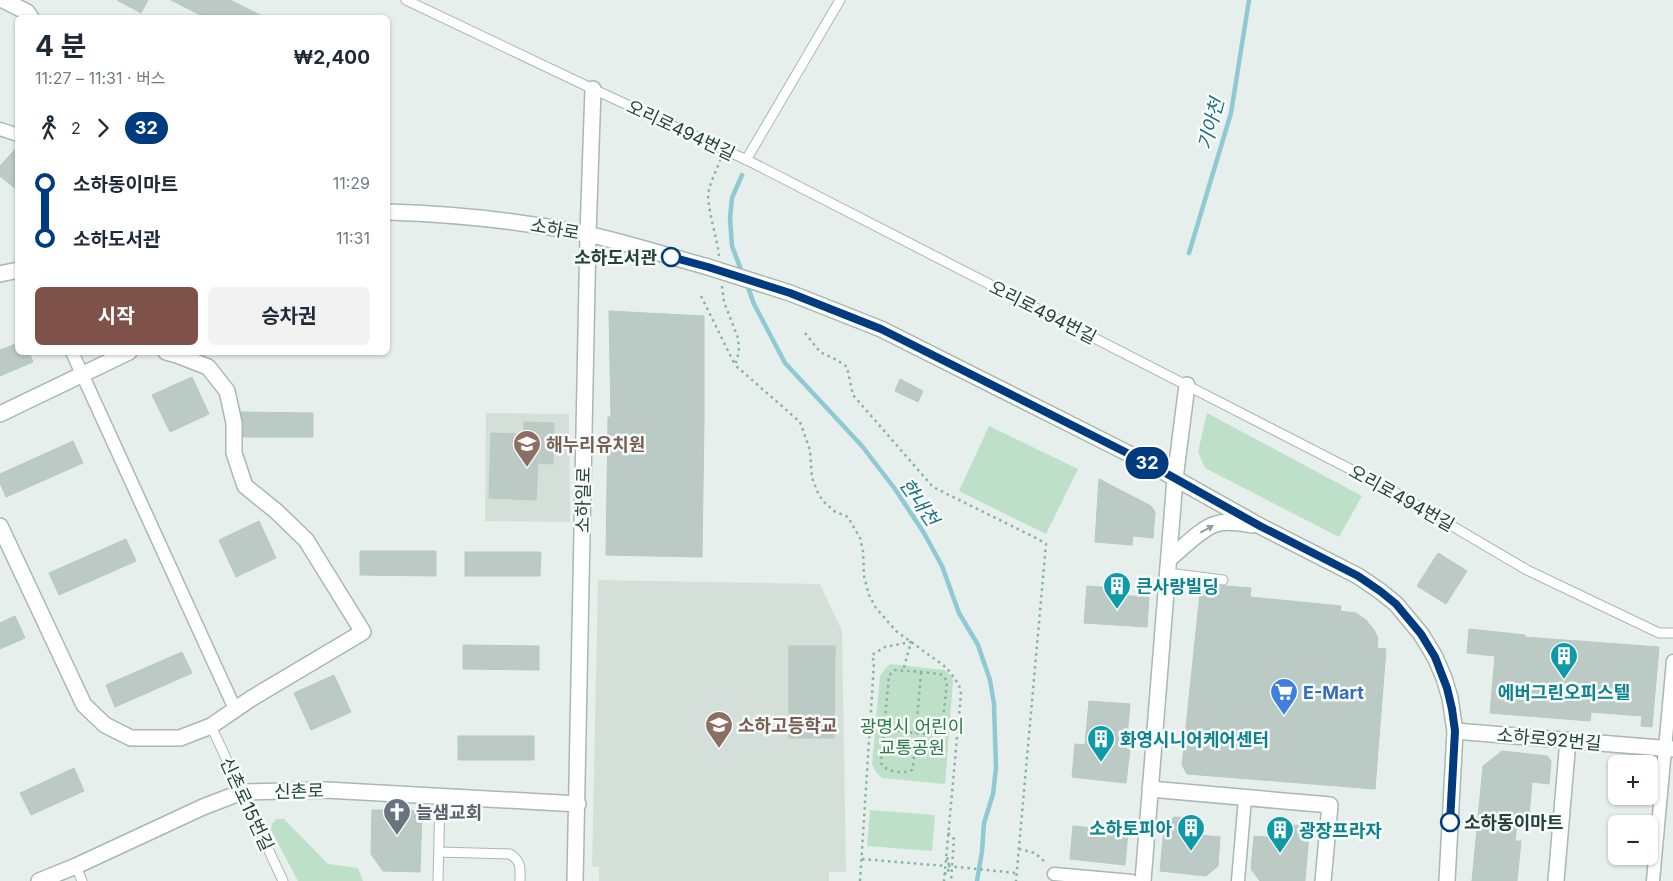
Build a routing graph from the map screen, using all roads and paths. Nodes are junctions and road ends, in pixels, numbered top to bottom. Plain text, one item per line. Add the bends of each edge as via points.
1 (3, 0) edge
2 (406, 0) edge
3 (840, 0) edge
4 (29, 15) edge
5 (593, 89) junction
6 (0, 129) edge
7 (15, 134) edge
8 (725, 150) junction
9 (748, 160) junction
10 (390, 212) edge
11 (588, 234) junction
12 (714, 263) junction
13 (15, 271) edge
14 (0, 274) edge
15 (722, 285) dead end
16 (701, 296) dead end
17 (805, 333) dead end
18 (73, 355) edge
19 (122, 355) edge
20 (177, 355) edge
21 (736, 365) junction
22 (82, 375) junction
23 (1187, 385) junction
24 (0, 414) edge
25 (1175, 479) junction
26 (0, 526) edge
27 (1260, 526) junction
28 (1168, 566) junction
29 (1223, 580) dead end
30 (1673, 633) edge
31 (911, 642) junction
32 (1673, 661) edge
33 (904, 671) junction
34 (921, 673) junction
35 (235, 709) junction
36 (210, 726) junction
37 (884, 729) junction
38 (1455, 731) junction
39 (916, 733) junction
40 (1568, 740) junction
41 (1669, 749) edge
42 (1150, 789) junction
43 (242, 792) junction
44 (440, 796) junction
45 (1245, 798) junction
46 (578, 804) junction
47 (948, 834) junction
48 (1019, 849) junction
49 (439, 852) junction
50 (862, 859) junction
51 (76, 866) junction
52 (948, 866) junction
53 (1016, 873) junction
54 (1054, 874) joint
55 (38, 881) edge
56 (82, 881) edge
57 (283, 881) edge
58 (438, 881) edge
59 (520, 881) edge
60 (575, 881) edge
61 (860, 881) edge
62 (944, 881) edge
63 (951, 881) edge
64 (1016, 881) edge
65 (1132, 881) edge
66 (1143, 881) edge
67 (1238, 881) edge
68 (1323, 881) edge
69 (1447, 881) edge
70 (1556, 881) edge
71 (1653, 881) edge

1 - 4 street
2 - 5 lane, 오리로494번길
3 - 9 lane
5 - 8 lane, 오리로494번길
5 - 11 street, 소하일로
6 - 7 street
8 - 9 lane, 오리로494번길
8 - 12 path via 708,192 718,242
9 - 23 lane, 오리로494번길
10 - 11 street, 소하로 via 511,221
11 - 12 street, 소하로
11 - 46 street, 소하일로
12 - 25 street, 소하로, bridge via 881,329
13 - 14 street
15 - 21 path via 724,302 738,338
16 - 21 path
17 - 48 path via 820,352 846,367 853,396 934,487 1046,544
18 - 22 street
19 - 22 street
20 - 35 street via 208,367 227,391 234,423 234,453 245,486 306,540 363,632
21 - 31 path via 800,422 810,450 812,478 818,493 834,511 848,518 860,538 869,595 890,626
22 - 24 street
22 - 35 street
23 - 25 street
23 - 30 lane, 오리로494번길 via 1391,490 1527,570 1660,633
25 - 27 street, 소하로
25 - 28 street
26 - 36 street via 84,705 105,725 131,738 180,738
28 -> 27 street via 1200,532 1217,523
27 - 38 street, 소하로 via 1358,576 1396,604 1435,657 1450,698
28 - 29 lane
28 - 42 street
31 - 33 path
31 - 47 path via 947,668 959,684 961,694
31 - 50 path via 885,648 872,655
32 - 41 street
33 - 34 path
33 - 37 path via 895,670 889,676
34 - 39 path
34 - 39 path via 941,675 947,682 942,730 938,734
35 - 36 street
36 - 43 lane, 신촌로15번길
37 - 39 path
37 - 39 path via 881,763 888,770 912,770
38 - 40 street, 소하로92번길
38 - 69 street, 소하로
40 - 41 street, 소하로92번길
40 - 70 street
41 - 71 street
42 - 45 street
42 - 66 street
43 - 44 street, 신촌로 via 326,790
43 - 51 street, 신촌로 via 203,806
43 - 57 lane, 신촌로15번길
44 - 46 street, 신촌로
44 - 49 lane
45 - 67 street
45 - 68 street via 1330,805
46 - 60 street, 소하일로
47 - 52 path
47 - 52 path via 954,839
48 - 53 path
48 - 54 path via 1035,853
49 - 58 lane
49 - 59 lane via 510,854 520,866
50 - 52 path
50 - 61 path
51 - 55 street, 신촌로
51 - 56 lane
52 - 53 path
52 - 62 path
52 - 63 path
53 - 64 path
54 - 65 street

